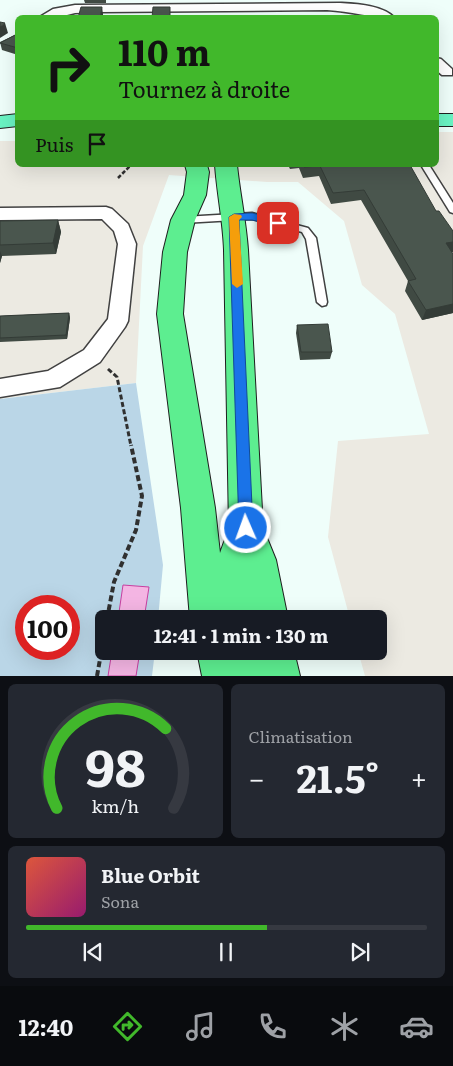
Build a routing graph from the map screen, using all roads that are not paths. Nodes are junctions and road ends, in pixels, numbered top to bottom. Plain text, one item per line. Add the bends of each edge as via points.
1 (237, 6) edge
2 (125, 13) edge
3 (50, 15) edge
4 (384, 15) edge
5 (439, 65) edge
6 (447, 72) dead end
7 (453, 110) edge
8 (439, 111) edge
9 (15, 120) edge
10 (439, 120) edge
11 (453, 120) edge
12 (0, 122) edge
13 (0, 132) edge
14 (15, 133) edge
15 (197, 167) edge
16 (226, 167) edge
17 (426, 167) edge
18 (453, 210) edge
19 (0, 214) edge
20 (234, 217) junction
21 (183, 220) junction
22 (322, 302) dead end
23 (0, 388) edge
24 (246, 528) junction
25 (212, 610) edge
26 (219, 610) edge
27 (267, 610) edge
28 (206, 660) edge
29 (218, 660) edge
30 (245, 660) edge
31 (277, 660) edge
32 (203, 676) edge
33 (222, 676) edge
34 (246, 676) edge
35 (280, 676) edge

1 - 2 street
1 - 4 street via 355,8
2 - 3 street via 75,9
5 - 6 street
7 - 8 main road
9 - 12 main road
10 - 11 main road
13 - 14 main road
15 - 21 highway via 195,195
16 - 20 highway
17 - 18 lane
19 - 23 street via 106,213 122,228 127,244 118,321 92,356 52,380
20 - 21 lane
20 - 22 lane via 252,216 305,230 311,238
20 - 24 highway
21 - 25 highway via 175,252 170,314
24 - 26 highway
24 - 27 highway via 258,560
28 - 32 highway
29 - 33 highway
30 - 34 highway
31 - 35 highway

